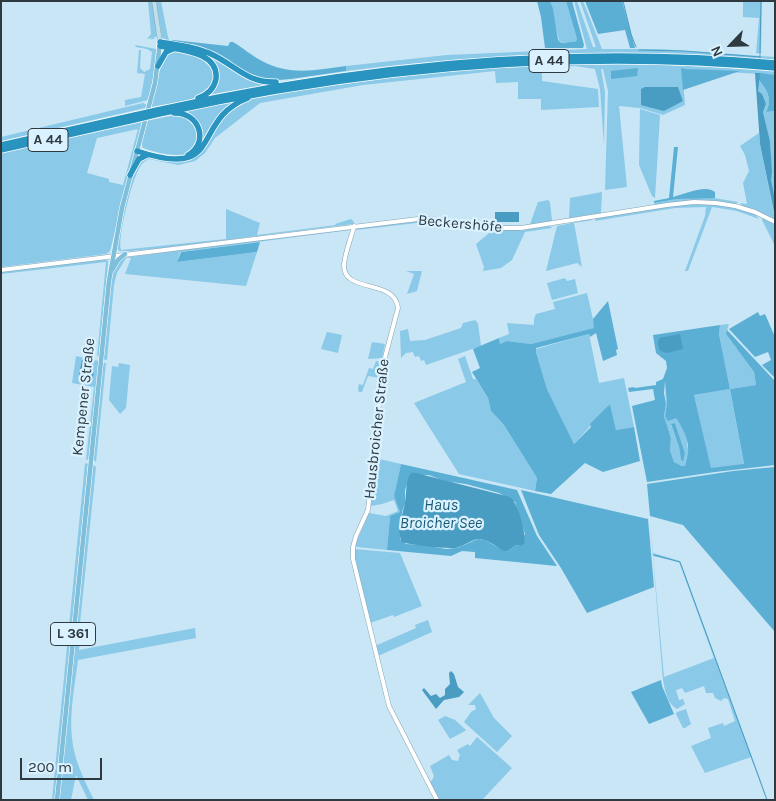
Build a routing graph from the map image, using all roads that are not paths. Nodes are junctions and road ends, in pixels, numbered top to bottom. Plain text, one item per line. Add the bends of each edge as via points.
1 (154, 1) edge
2 (160, 44) junction
3 (173, 48) junction
4 (775, 63) edge
5 (752, 64) junction
6 (764, 65) junction
7 (158, 66) junction
8 (775, 68) edge
9 (296, 82) junction
10 (282, 89) junction
11 (170, 107) junction
12 (158, 112) junction
13 (134, 117) junction
14 (1, 145) edge
15 (1, 150) edge
16 (137, 150) junction
17 (149, 155) junction
18 (130, 175) junction
19 (775, 222) edge
20 (354, 226) junction
21 (125, 254) junction
22 (112, 256) junction
23 (1, 270) edge
24 (110, 275) junction
25 (57, 800) edge
26 (437, 800) edge

1 - 2 main road, Kempener Straße
2 - 3 highway
2 - 7 main road, Kempener Straße
2 - 9 highway via 208,53 253,79
3 - 7 highway via 166,52
3 - 11 highway via 204,56 212,64 216,76 208,93
4 - 6 highway, A 44
5 - 6 highway, A 44
5 - 9 highway, A 44 via 641,56 531,57 406,66
5 - 10 highway, A 44 via 522,62 411,71
6 - 8 highway, A 44
7 - 16 main road, Kempener Straße
9 - 11 highway, A 44
10 - 12 highway, A 44
10 - 17 highway via 247,99 229,109 202,148 190,158 175,160
11 - 12 highway, A 44
12 - 13 highway, A 44, bridge
12 - 16 highway via 181,113 192,118 200,133 196,148 178,157
13 - 14 highway, A 44
13 - 15 highway, A 44
16 - 17 highway
16 - 18 main road, Kempener Straße
17 - 18 highway via 139,158
18 - 22 main road, Kempener Straße
19 - 20 street, Beckershöfe via 735,206 701,202 521,228 427,218
20 - 21 street, Beckershöfe
20 - 26 street, Hausbroicher Straße via 344,264 346,273 354,281 390,293 398,309 382,366 368,510 356,536 353,559 388,706
21 - 22 street, Beckershöfe
21 - 24 main road, L 361 via 116,262
22 - 23 street, Beckershöfe
22 - 24 main road, Kempener Straße / L 361
24 - 25 main road, Kempener Straße / L 361

